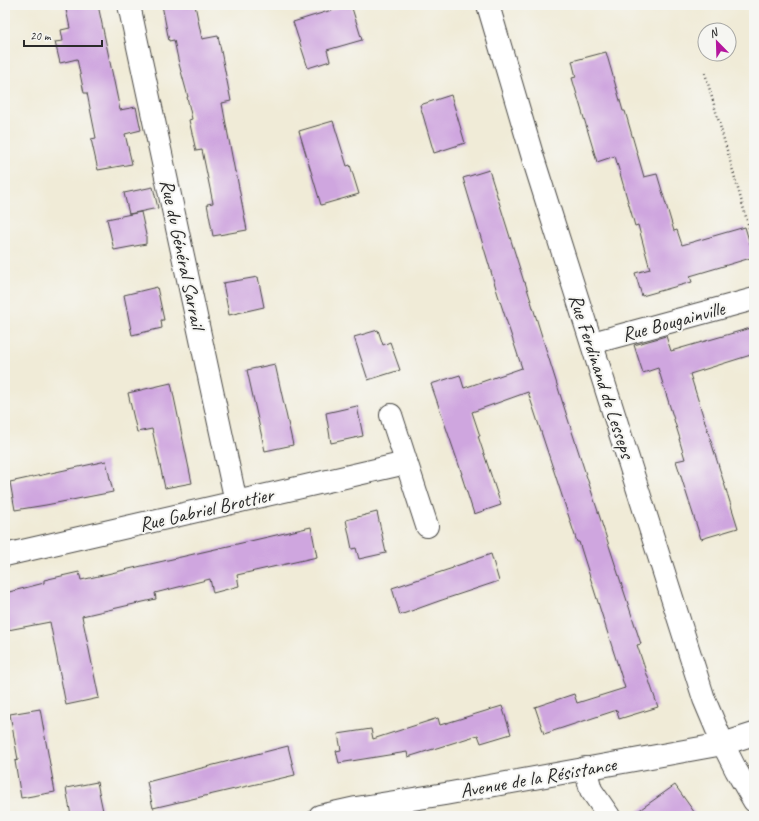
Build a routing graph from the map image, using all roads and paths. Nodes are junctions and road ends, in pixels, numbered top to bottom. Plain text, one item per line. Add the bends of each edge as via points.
1 (129, 5) edge
2 (488, 5) edge
3 (705, 73) dead end
4 (754, 245) edge
5 (754, 299) edge
6 (592, 343) junction
7 (391, 415) dead end
8 (406, 463) junction
9 (236, 502) junction
10 (427, 526) dead end
11 (5, 555) edge
12 (754, 734) edge
13 (723, 744) junction
14 (586, 768) junction
15 (754, 801) edge
16 (320, 816) edge
17 (609, 816) edge

1 - 9 street, Rue du Général Sarrail
2 - 6 street, Rue Ferdinand de Lesseps
3 - 4 path
5 - 6 street, Rue Bougainville
6 - 13 street, Rue Ferdinand de Lesseps via 704,699
7 - 8 street
8 - 9 street, Rue Gabriel Brottier
8 - 10 street
9 - 11 street, Rue Gabriel Brottier
12 - 13 street, Avenue de la Résistance
13 - 14 street, Avenue de la Résistance
13 - 15 street, Rue Ferdinand de Lesseps
14 - 16 street, Avenue de la Résistance
14 - 17 street via 591,790

